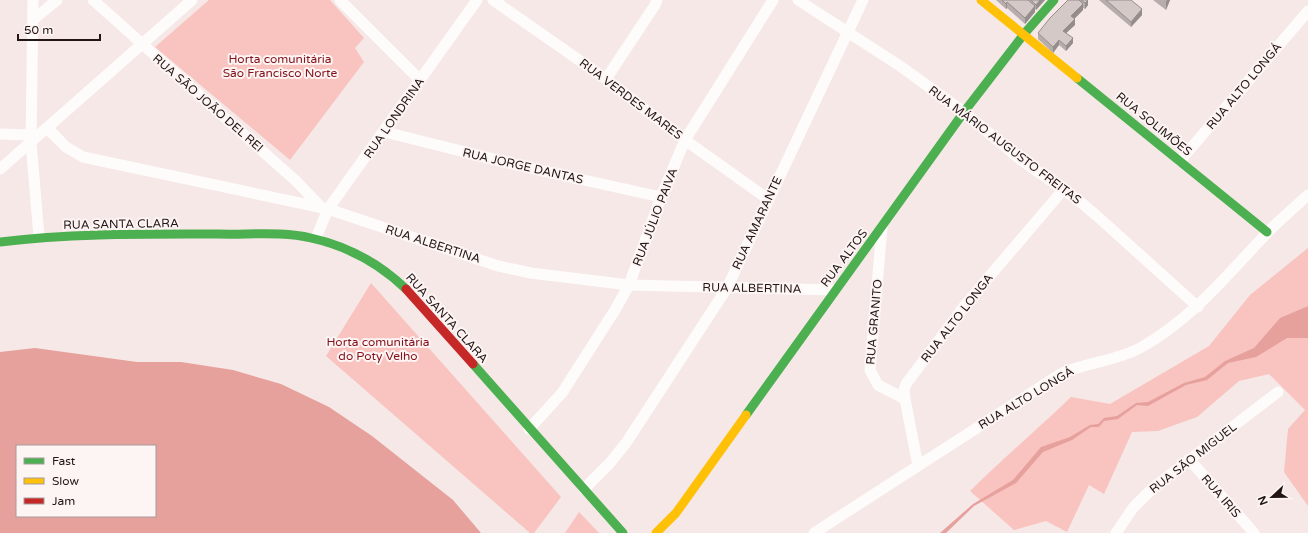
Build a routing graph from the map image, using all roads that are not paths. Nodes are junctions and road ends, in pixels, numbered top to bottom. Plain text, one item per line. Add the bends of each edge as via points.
1 (33, 0) edge
2 (57, 0) edge
3 (92, 0) edge
4 (192, 0) edge
5 (340, 0) edge
6 (477, 0) edge
7 (493, 0) edge
8 (657, 0) edge
9 (773, 0) edge
10 (798, 0) edge
11 (863, 0) edge
12 (981, 0) edge
13 (1054, 0) edge
14 (1308, 11) edge
15 (34, 19) junction
16 (848, 32) junction
17 (1024, 34) junction
18 (141, 44) junction
19 (606, 79) junction
20 (420, 80) junction
21 (964, 112) junction
22 (47, 128) junction
23 (385, 132) junction
24 (0, 134) edge
25 (31, 138) junction
26 (685, 140) junction
27 (1180, 161) junction
28 (0, 169) edge
29 (1063, 190) junction
30 (1308, 195) edge
31 (661, 197) junction
32 (768, 199) junction
33 (325, 208) junction
34 (882, 227) junction
35 (1267, 232) junction
36 (39, 237) junction
37 (316, 238) junction
38 (0, 242) edge
39 (629, 285) junction
40 (727, 288) junction
41 (835, 290) junction
42 (1198, 307) junction
43 (1278, 392) dead end
44 (905, 399) junction
45 (529, 428) junction
46 (1189, 459) junction
47 (918, 466) junction
48 (584, 489) junction
49 (623, 533) edge
50 (656, 533) edge
51 (814, 533) edge
52 (1116, 533) edge
53 (1254, 533) edge

1 - 15 street
2 - 15 street
3 - 18 street, RUA SÃO JOÃO DEL REI
4 - 18 street
5 - 20 street
6 - 20 street, RUA LONDRINA
7 - 19 street, RUA VERDES MARES
8 - 19 street
9 - 26 street, RUA JÚLIO PAIVA
10 - 16 street, RUA MÁRIO AUGUSTO FREITAS
11 - 16 street, RUA AMARANTE
12 - 17 street, RUA SOLIMÕES
13 - 17 street, RUA ALTOS
14 - 27 street, RUA ALTO LONGÁ
15 - 25 street
16 - 21 street, RUA MÁRIO AUGUSTO FREITAS
16 - 32 street, RUA AMARANTE
17 - 21 street, RUA ALTOS
17 - 27 street, RUA SOLIMÕES
18 - 22 street
18 - 33 street, RUA SÃO JOÃO DEL REI
19 - 26 street, RUA VERDES MARES
20 - 23 street, RUA LONDRINA
21 - 29 street, RUA MÁRIO AUGUSTO FREITAS via 1021,160
21 - 34 street, RUA ALTOS
22 - 25 street
22 - 33 street, RUA ALBERTINA via 66,147 83,157
23 - 31 street, RUA JORGE DANTAS
23 - 33 street, RUA LONDRINA
24 - 25 street
25 - 28 street
25 - 36 street
26 - 31 street, RUA JÚLIO PAIVA
26 - 32 street, RUA VERDES MARES
27 - 35 street, RUA SOLIMÕES
29 - 42 street, RUA MÁRIO AUGUSTO FREITAS via 1097,216
29 - 44 street, RUA ALTO LONGA via 965,305 906,384
30 - 35 street, RUA ALTO LONGÁ
31 - 39 street, RUA JÚLIO PAIVA
32 - 40 street, RUA AMARANTE
33 - 37 street, RUA LONDRINA
33 - 39 street, RUA ALBERTINA via 498,266 561,278
34 - 41 street, RUA ALTOS
34 - 44 street, RUA GRANITO via 870,370 878,384
35 - 42 street, RUA ALTO LONGÁ
36 - 37 street, RUA SANTA CLARA via 274,234
36 - 38 street, RUA SANTA CLARA
37 - 45 street, RUA SANTA CLARA via 367,260 399,282
39 - 40 street, RUA ALBERTINA
39 - 45 street, RUA JÚLIO PAIVA via 585,360 562,393
40 - 41 street, RUA ALBERTINA
40 - 48 street, RUA AMARANTE via 626,443
41 - 50 street, RUA ALTOS via 676,513
42 - 47 street, RUA ALTO LONGÁ via 1138,349 1062,373
43 - 46 street, RUA SÃO MIGUEL
44 - 47 street, RUA ALTO LONGA
45 - 48 street, RUA SANTA CLARA
46 - 52 street, RUA SÃO MIGUEL via 1144,496
46 - 53 street, RUA IRIS
47 - 51 street, RUA ALTO LONGÁ
48 - 49 street, RUA SANTA CLARA

